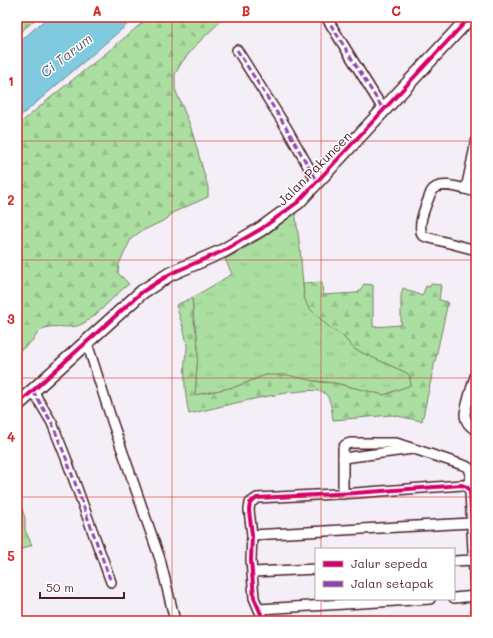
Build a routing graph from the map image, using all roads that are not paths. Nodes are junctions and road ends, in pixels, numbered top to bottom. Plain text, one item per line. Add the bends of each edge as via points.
1 (470, 17) edge
2 (330, 18) edge
3 (238, 50) dead end
4 (384, 109) junction
5 (476, 142) edge
6 (317, 182) junction
7 (466, 190) junction
8 (476, 192) edge
9 (476, 250) edge
10 (87, 343) junction
11 (476, 373) edge
12 (33, 391) junction
13 (17, 405) edge
14 (476, 429) edge
15 (415, 449) junction
16 (343, 458) junction
17 (474, 472) edge
18 (467, 487) junction
19 (343, 494) junction
20 (471, 523) junction
21 (252, 535) junction
22 (474, 560) junction
23 (455, 561) edge
24 (315, 569) edge
25 (253, 572) junction
26 (111, 582) dead end
27 (476, 596) edge
28 (455, 598) edge
29 (413, 600) edge
30 (259, 609) junction
31 (476, 610) edge
32 (175, 621) edge
33 (264, 621) edge

1 - 4 street, Jalan Pakuncen
2 - 4 street
3 - 6 street
4 - 6 street, Jalan Pakuncen
5 - 7 street
6 - 10 street, Jalan Pakuncen via 298,202 261,229 223,251 170,274 142,292
7 - 8 street
7 - 9 street via 446,185 433,187 420,230 426,237
10 - 12 street, Jalan Pakuncen
10 - 32 street via 160,558
11 - 14 street via 465,414 467,423
12 - 13 street, Jalan Pakuncen
12 - 26 street via 52,423
15 - 16 street
15 - 16 street via 396,443 350,443 343,448
15 - 17 street via 466,466
16 - 19 street
17 - 18 street
18 - 19 street via 462,485
18 - 20 street via 470,491
19 - 21 street via 257,498 250,503 249,510
20 - 21 street
20 - 22 street
21 - 25 street
22 - 23 street
22 - 27 street
24 - 25 street
25 - 30 street via 254,598
27 - 28 street
27 - 31 street
29 - 30 street
30 - 33 street

